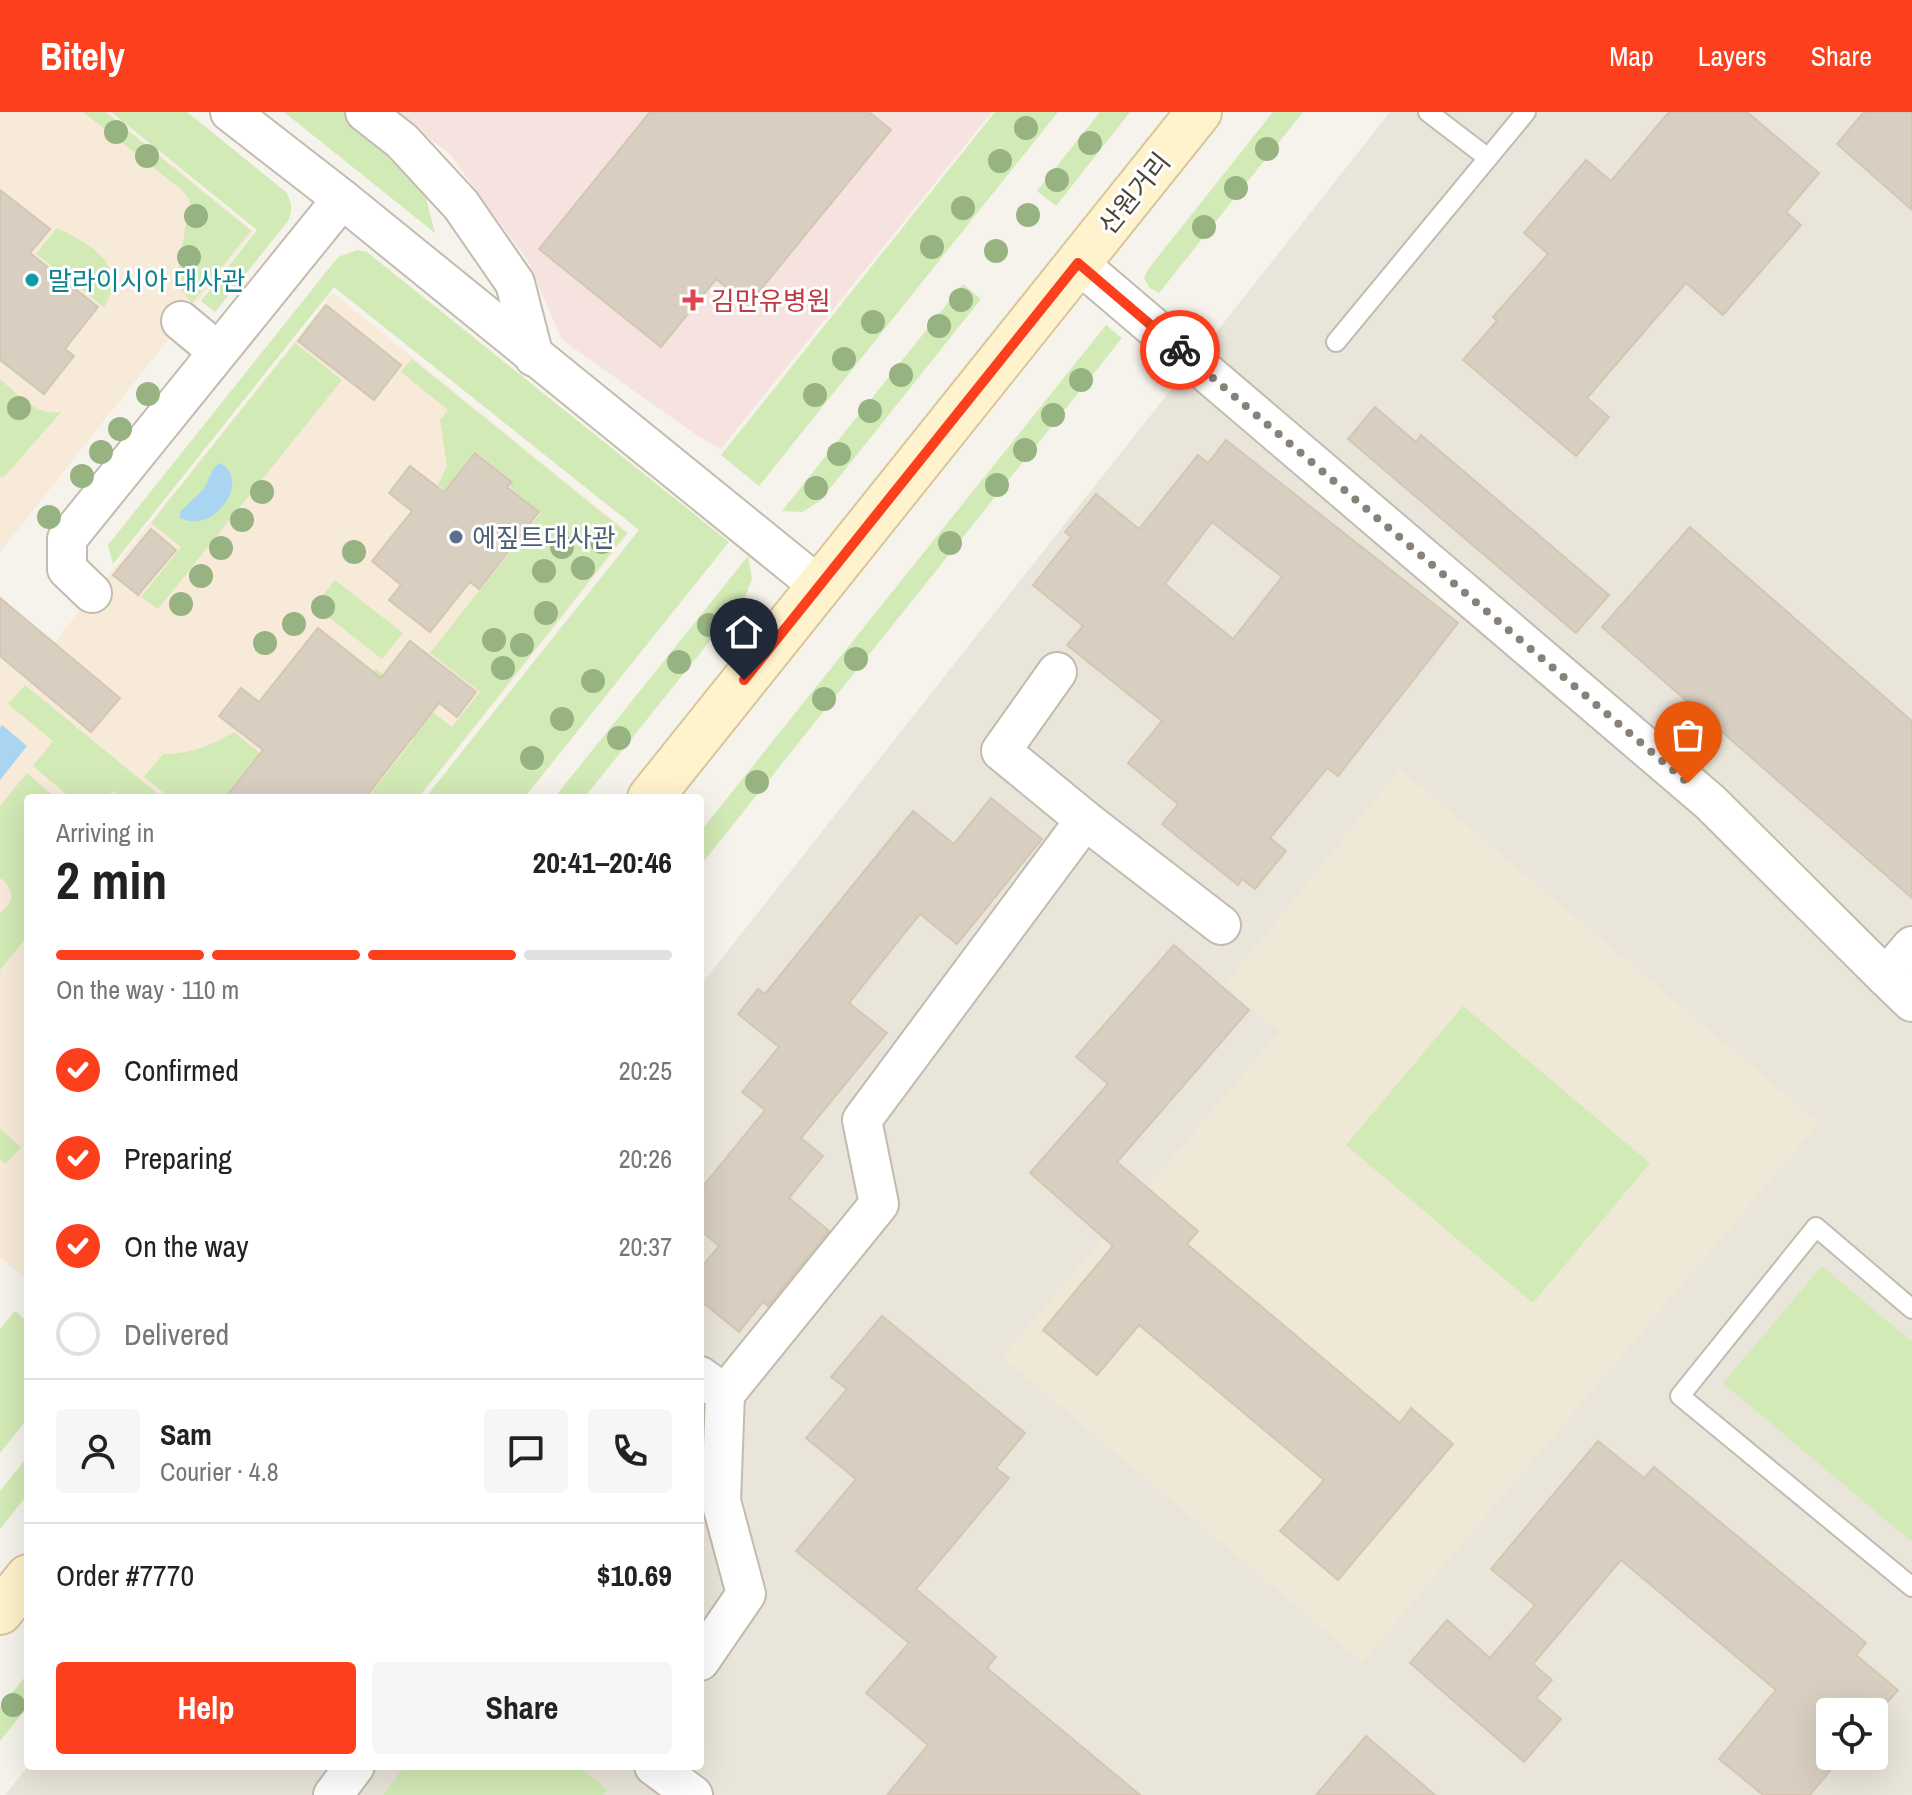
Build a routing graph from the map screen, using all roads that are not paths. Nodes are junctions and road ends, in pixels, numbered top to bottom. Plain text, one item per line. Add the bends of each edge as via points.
1 (230, 112) edge
2 (365, 112) edge
3 (1199, 112) edge
4 (1428, 112) edge
5 (1526, 112) edge
6 (1488, 158) junction
7 (342, 199) junction
8 (1078, 263) junction
9 (181, 321) dead end
10 (1336, 342) dead end
11 (217, 351) junction
12 (534, 357) junction
13 (819, 586) junction
14 (92, 593) dead end
15 (1057, 672) dead end
16 (653, 794) edge
17 (1085, 820) junction
18 (1221, 925) dead end
19 (1912, 946) edge
20 (1899, 990) edge
21 (1912, 1309) edge
22 (712, 1385) edge
23 (24, 1582) edge
24 (1912, 1587) edge
25 (0, 1612) edge
26 (704, 1655) edge
27 (352, 1770) edge
28 (659, 1770) edge
29 (333, 1795) edge
30 (693, 1795) edge

1 - 7 street
2 - 12 street via 402,141 470,218 515,283
3 - 8 main road, 산원거리
4 - 6 lane
5 - 6 lane
6 - 10 lane
7 - 11 street
7 - 12 street
8 - 13 main road, 산원거리
8 - 20 street via 1710,802
9 - 11 street
11 - 14 street via 67,539 67,569
12 - 13 street
13 - 16 main road, 산원거리
15 - 17 street via 1001,751
17 - 18 street
17 - 22 street via 862,1120 879,1204
19 - 20 street
21 - 24 lane via 1816,1227 1680,1396
22 - 26 street via 721,1501 746,1594
23 - 25 main road
27 - 29 street
28 - 30 street

